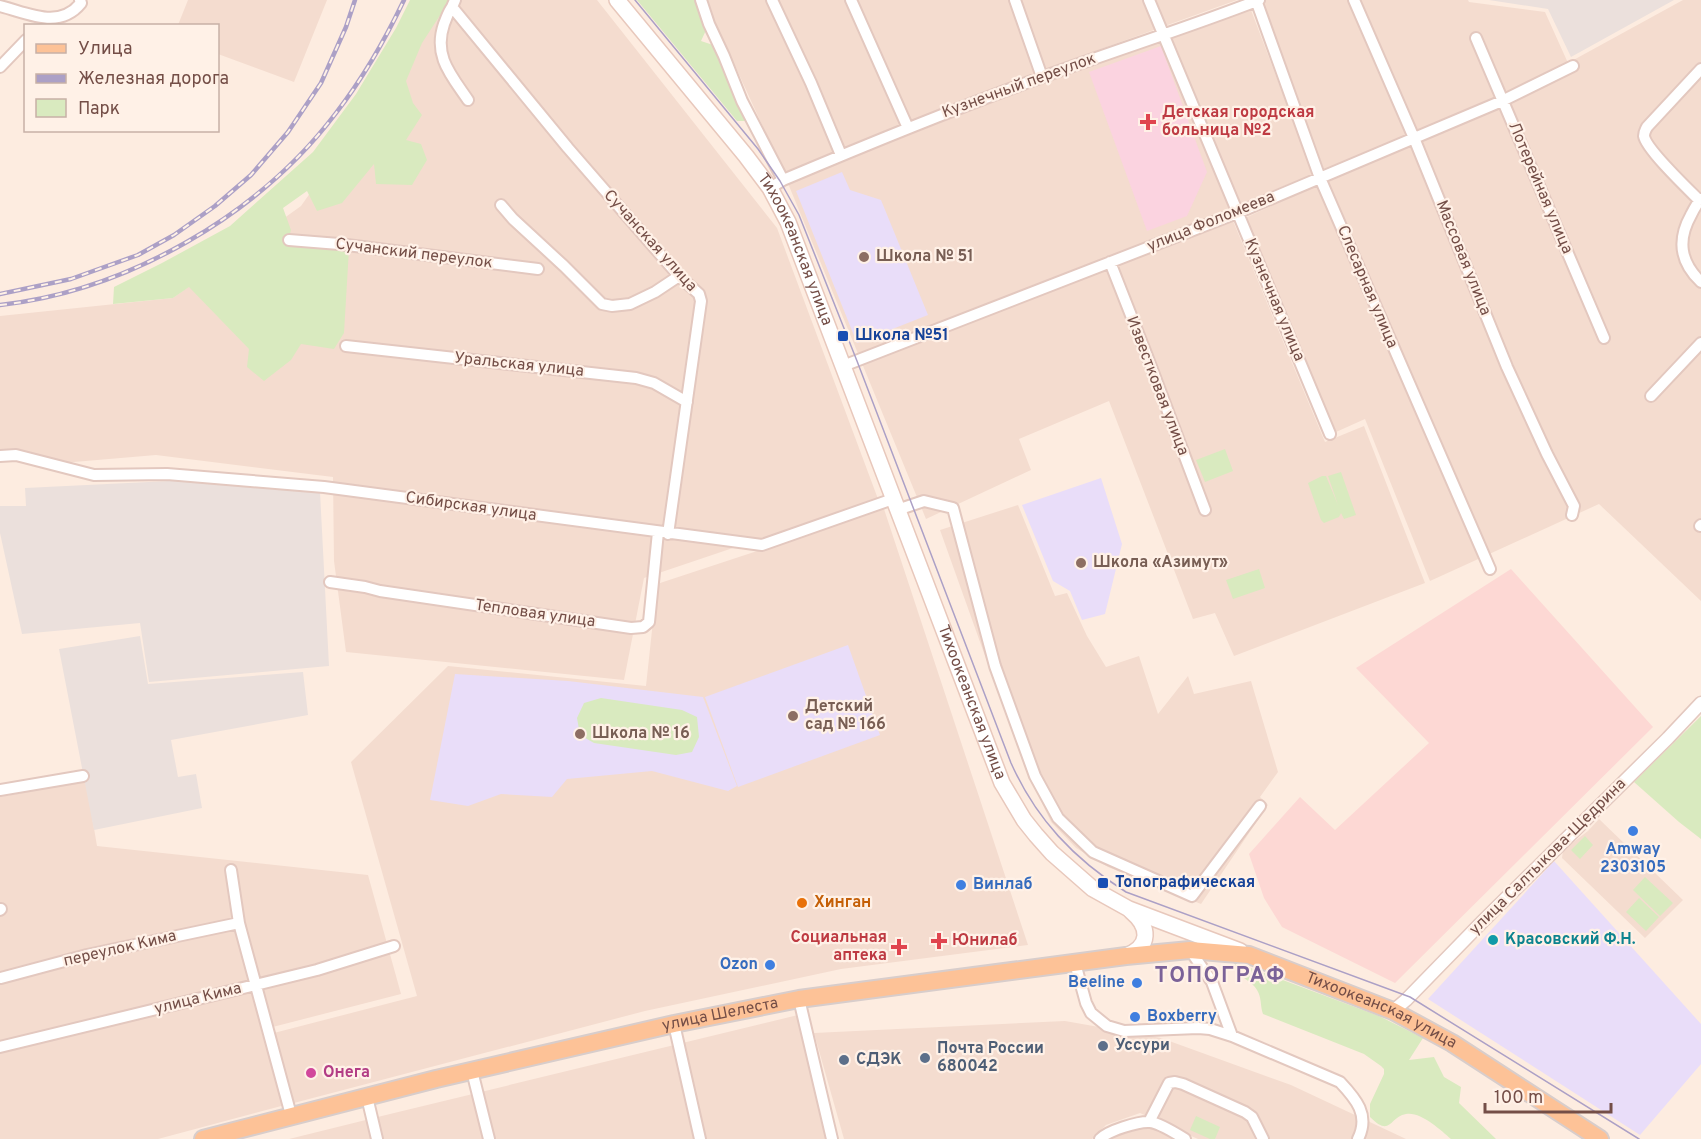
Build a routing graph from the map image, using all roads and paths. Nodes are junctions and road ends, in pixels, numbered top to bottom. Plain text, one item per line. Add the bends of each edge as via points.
1 (80, 0) edge
2 (617, 0) edge
3 (701, 0) edge
4 (772, 0) edge
5 (851, 0) edge
6 (1015, 0) edge
7 (1149, 0) edge
8 (1257, 0) edge
9 (1354, 0) edge
10 (454, 3) edge
11 (0, 6) edge
12 (45, 22) edge
13 (1164, 35) junction
14 (1476, 38) dead end
15 (24, 42) edge
16 (1573, 66) dead end
17 (0, 68) edge
18 (1701, 69) edge
19 (1042, 77) junction
20 (468, 100) dead end
21 (1502, 101) junction
22 (908, 128) junction
23 (1414, 138) junction
24 (841, 155) junction
25 (1320, 178) junction
26 (776, 184) junction
27 (1700, 199) edge
28 (501, 205) dead end
29 (1237, 213) junction
30 (289, 240) dead end
31 (1110, 262) junction
32 (538, 269) dead end
33 (679, 276) junction
34 (1701, 282) edge
35 (1604, 338) dead end
36 (1701, 343) edge
37 (345, 346) dead end
38 (843, 366) junction
39 (1651, 396) dead end
40 (687, 402) junction
41 (1330, 434) dead end
42 (0, 456) edge
43 (895, 504) junction
44 (1205, 510) dead end
45 (1572, 514) dead end
46 (663, 533) junction
47 (1490, 569) dead end
48 (330, 582) dead end
49 (1701, 703) edge
50 (83, 776) dead end
51 (0, 790) edge
52 (1260, 806) dead end
53 (231, 870) dead end
54 (1129, 909) junction
55 (239, 923) junction
56 (394, 946) dead end
57 (1190, 950) junction
58 (1249, 955) junction
59 (1126, 956) junction
60 (1075, 963) junction
61 (1, 978) edge
62 (255, 985) junction
63 (800, 999) junction
64 (1393, 1011) junction
65 (674, 1024) junction
66 (1232, 1035) junction
67 (0, 1047) edge
68 (472, 1071) junction
69 (367, 1097) junction
70 (291, 1115) junction
71 (1149, 1122) junction
72 (203, 1139) edge
73 (377, 1139) edge
74 (489, 1139) edge
75 (700, 1139) edge
76 (832, 1139) edge
77 (1100, 1139) edge
78 (1185, 1139) edge
79 (1263, 1139) edge
80 (1358, 1139) edge
81 (1600, 1139) edge

1 - 12 street via 75,11
2 - 26 main road, Тихоокеанская улица
3 - 26 street
4 - 24 street
5 - 22 street
6 - 19 street
7 - 13 street, Кузнечная улица
8 - 13 street, Кузнечный переулок
8 - 25 street, Слесарная улица
9 - 23 street, Массовая улица
10 - 20 street via 441,33 440,48 444,63
10 - 33 street, Сучанская улица via 568,148
11 - 12 street
13 - 19 street, Кузнечный переулок
13 - 29 street, Кузнечная улица
14 - 21 street, Лотерейная улица
15 - 17 street
16 - 21 street, улица Фоломеева
18 - 27 street via 1644,132 1653,151
19 - 22 street, Кузнечный переулок
21 - 23 street, улица Фоломеева
21 - 35 street, Лотерейная улица
22 - 24 street, Кузнечный переулок
23 - 25 street, улица Фоломеева
23 - 45 street, Массовая улица via 1507,367 1574,506
24 - 26 street, Кузнечный переулок
25 - 29 street, улица Фоломеева
25 - 47 street, Слесарная улица
26 - 38 main road, Тихоокеанская улица
27 - 34 street via 1682,236 1687,264
28 - 33 street via 602,304 630,304
29 - 31 street, улица Фоломеева
29 - 41 street, Кузнечная улица
30 - 32 street, Сучанский переулок
31 - 38 street, улица Фоломеева
31 - 44 street, Известковая улица
33 - 40 street, Сучанская улица via 699,294 701,301
36 - 39 street
37 - 40 street, Уральская улица via 636,378 654,383
38 - 43 main road, Тихоокеанская улица
40 - 46 street, Сучанская улица
42 - 46 street, Сибирская улица via 16,455 94,475 167,474 324,487
43 - 46 street, Сибирская улица via 762,545
43 - 52 street, Сибирская улица via 924,501 953,508 995,666 1035,776 1058,818 1093,852 1192,896
43 - 54 main road, Тихоокеанская улица via 1013,803 1036,835 1066,866 1093,889
46 - 48 street, Тепловая улица via 649,622 643,627
49 - 64 street, улица Салтыкова-Щедрина
50 - 51 street
53 - 55 street
54 - 58 main road, Тихоокеанская улица
54 - 59 main road via 1145,930 1144,943 1137,952
55 - 61 street, переулок Кима via 87,955
55 - 62 street
56 - 62 street, улица Кима
57 - 58 main road, улица Шелеста
57 - 59 main road, улица Шелеста
57 - 66 street via 1212,982
58 - 64 main road, Тихоокеанская улица
59 - 60 main road, улица Шелеста
60 - 63 main road, улица Шелеста
60 - 66 street via 1091,1013 1107,1026 1124,1031 1198,1028
62 - 67 street, улица Кима
62 - 70 street
63 - 65 main road, улица Шелеста
63 - 76 street
64 - 81 main road, Тихоокеанская улица via 1452,1043
65 - 68 main road, улица Шелеста
65 - 75 street
66 - 80 street via 1340,1082 1361,1110 1364,1120
68 - 69 main road, улица Шелеста
68 - 74 street
69 - 70 main road, улица Шелеста
69 - 73 street
70 - 72 main road, улица Шелеста
71 - 77 street via 1115,1130
71 - 78 street
71 - 79 street via 1169,1083 1175,1082 1245,1112 1252,1117

